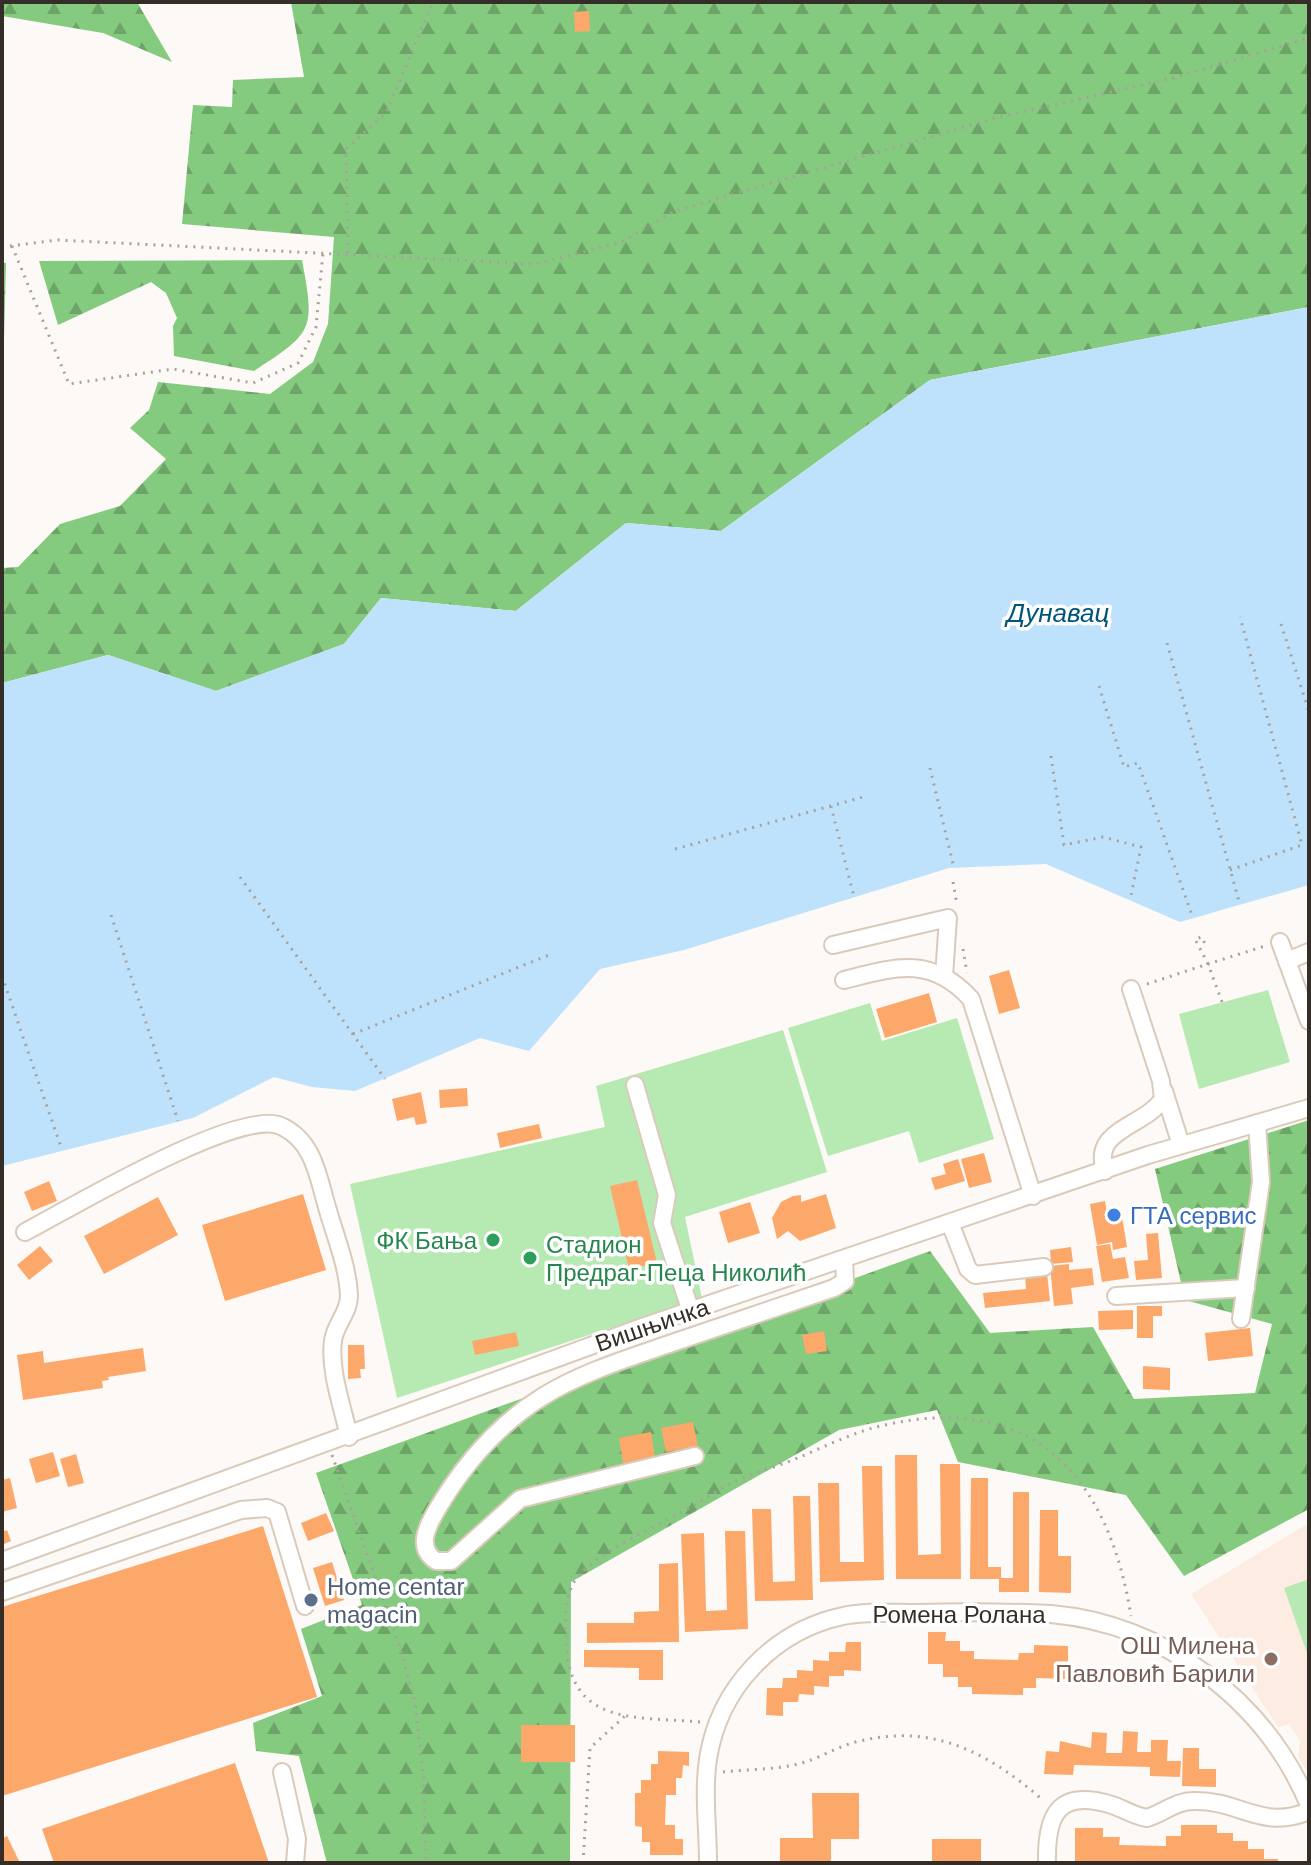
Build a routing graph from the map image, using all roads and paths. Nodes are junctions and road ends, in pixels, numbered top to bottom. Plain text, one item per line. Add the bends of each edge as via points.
1 (433, 2) edge
2 (1309, 38) edge
3 (12, 246) junction
4 (2, 247) edge
5 (323, 253) junction
6 (348, 253) junction
7 (1240, 617) dead end
8 (1281, 624) dead end
9 (1167, 643) dead end
10 (1099, 686) dead end
11 (1309, 712) edge
12 (1051, 756) dead end
13 (930, 768) dead end
14 (867, 796) dead end
15 (831, 806) junction
16 (675, 849) dead end
17 (954, 868) dead end
18 (1230, 870) junction
19 (240, 877) dead end
20 (854, 897) dead end
21 (1130, 900) dead end
22 (1240, 905) dead end
23 (111, 915) dead end
24 (1193, 918) dead end
25 (1195, 939) junction
26 (1190, 941) dead end
27 (1280, 942) joint
28 (833, 945) dead end
29 (1202, 947) junction
30 (1309, 952) edge
31 (549, 955) dead end
32 (1287, 961) junction
33 (1208, 964) junction
34 (2, 976) edge
35 (944, 976) junction
36 (844, 980) dead end
37 (1131, 989) joint
38 (1222, 1002) dead end
39 (1309, 1021) edge
40 (353, 1034) junction
41 (385, 1079) dead end
42 (635, 1085) dead end
43 (1163, 1090) junction
44 (1309, 1108) edge
45 (178, 1121) dead end
46 (1257, 1123) junction
47 (1181, 1145) junction
48 (62, 1150) dead end
49 (1105, 1171) junction
50 (1033, 1196) junction
51 (950, 1223) junction
52 (25, 1232) dead end
53 (844, 1260) junction
54 (1044, 1267) dead end
55 (1246, 1288) junction
56 (1116, 1296) dead end
57 (691, 1312) junction
58 (1241, 1319) dead end
59 (349, 1437) junction
60 (328, 1444) junction
61 (695, 1456) dead end
62 (2, 1561) edge
63 (2, 1592) edge
64 (305, 1606) dead end
65 (1134, 1632) junction
66 (626, 1715) junction
67 (717, 1724) junction
68 (282, 1772) dead end
69 (707, 1773) junction
70 (1309, 1808) edge
71 (1056, 1811) junction
72 (295, 1863) edge
73 (426, 1863) edge
74 (583, 1863) edge
75 (708, 1863) edge
76 (1047, 1863) edge

1 - 6 path via 386,113 346,149
2 - 6 path via 1169,79 999,117 675,211 619,243 535,264
3 - 4 path
3 - 5 path via 58,240
3 - 5 path via 69,384 173,369 253,383 298,363 316,327
5 - 6 path
7 - 18 path via 1302,845
8 - 11 path
9 - 18 path
10 - 24 path via 1124,767 1138,763
12 - 21 path via 1064,845 1103,837 1141,847
13 - 17 path
14 - 15 path
15 - 16 path
15 - 20 path
18 - 22 path
19 - 40 path
23 - 45 path
25 - 26 path
25 - 29 path
25 - 29 path via 1204,936
27 - 32 street
27 - 33 path
28 - 35 street via 948,918
29 - 33 path
30 - 32 street
31 - 40 path
32 - 39 street
33 - 37 path
33 - 38 path
34 - 48 path
35 - 36 street via 906,967
35 - 50 street via 971,999
37 - 43 street
40 - 41 path
42 - 57 street via 667,1195 662,1223
43 - 47 street
43 - 49 street via 1157,1107 1107,1141 1101,1159
44 - 46 street, Вишњичка
46 - 47 street, Вишњичка
46 - 55 street via 1261,1182
47 - 49 street, Вишњичка
49 - 50 street, Вишњичка
50 - 51 street, Вишњичка
51 - 53 street, Вишњичка
51 - 54 street via 975,1275
52 - 59 street via 211,1136 245,1126 280,1125 304,1144 314,1162 346,1275 348,1306 333,1340 333,1356
53 - 57 street, Вишњичка
53 - 61 street via 845,1281 834,1288 636,1355 536,1401 457,1476 430,1522 426,1551 436,1561 451,1561 520,1499
55 - 56 street
55 - 58 street
57 - 59 street, Вишњичка
59 - 60 street, Вишњичка
60 - 62 street, Вишњичка
60 - 73 path via 415,1702
63 - 64 street via 241,1510 267,1508 277,1512
65 - 66 path via 1111,1534 1095,1501 1052,1449 988,1420 885,1425 736,1481 638,1535 575,1581 566,1611 571,1678 595,1706
65 - 67 street, Ромена Ролана via 1051,1614 845,1616 799,1631 771,1650 738,1684
65 - 70 street, Ромена Ролана via 1185,1660 1232,1695 1274,1743
66 - 67 path
66 - 74 path via 590,1748
67 - 69 street, Ромена Ролана
68 - 72 street via 297,1839
69 - 71 path via 800,1763 860,1740 918,1739 984,1755
69 - 75 street, Ромена Ролана
70 - 71 street, Ромена Ролана via 1273,1820 1220,1803 1191,1801 1147,1818 1105,1803 1070,1803
71 - 76 street via 1047,1833

